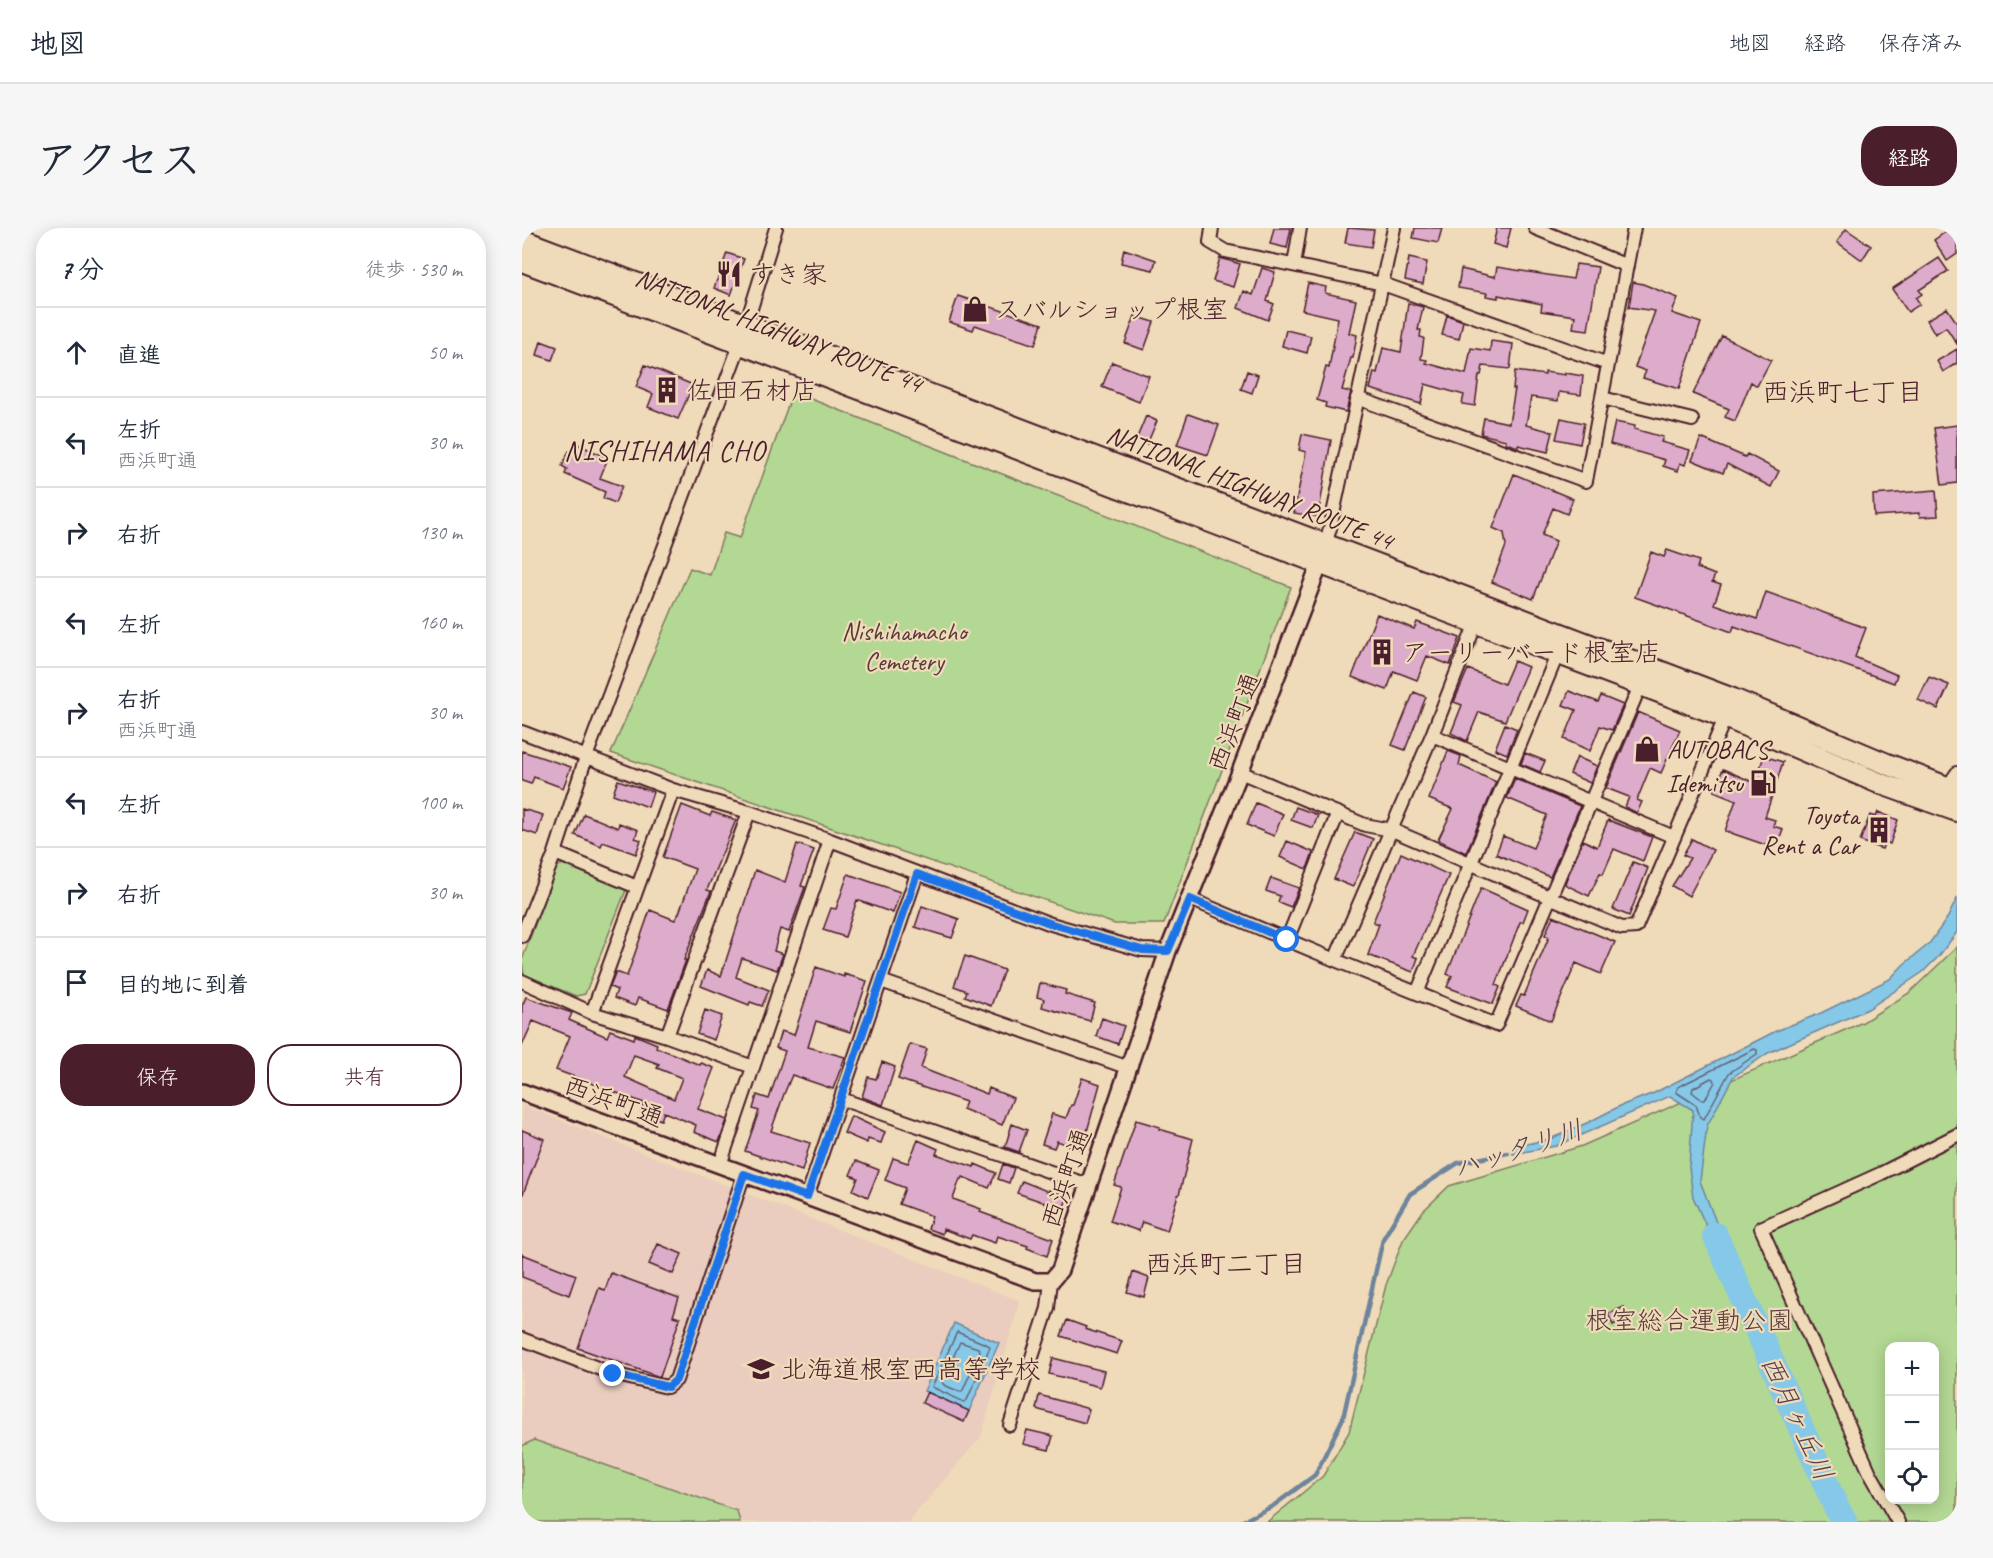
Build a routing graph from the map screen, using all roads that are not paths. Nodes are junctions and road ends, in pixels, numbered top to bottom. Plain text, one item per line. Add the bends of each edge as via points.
1 (776, 228) edge
2 (1212, 228) edge
3 (1300, 228) edge
4 (1394, 228) edge
5 (1535, 228) edge
6 (1635, 228) edge
7 (522, 240) edge
8 (522, 261) edge
9 (1294, 265) junction
10 (1627, 266) junction
11 (1383, 284) junction
12 (742, 334) junction
13 (1608, 364) junction
14 (1357, 398) junction
15 (1602, 398) junction
16 (1692, 420) dead end
17 (1322, 554) junction
18 (1476, 624) junction
19 (1566, 635) junction
20 (1557, 655) junction
21 (1640, 686) junction
22 (1733, 699) junction
23 (1725, 717) junction
24 (522, 732) edge
25 (1432, 735) junction
26 (586, 757) junction
27 (1512, 768) junction
28 (1240, 772) junction
29 (1954, 784) edge
30 (673, 790) junction
31 (1592, 802) junction
32 (1936, 804) junction
33 (1957, 811) edge
34 (749, 812) junction
35 (1338, 813) junction
36 (1392, 830) junction
37 (1674, 837) junction
38 (830, 840) junction
39 (555, 853) junction
40 (1470, 863) junction
41 (917, 874) junction
42 (637, 887) junction
43 (1551, 897) junction
44 (1190, 899) junction
45 (522, 936) edge
46 (1287, 940) junction
47 (1168, 951) junction
48 (1335, 960) junction
49 (522, 981) edge
50 (881, 981) junction
51 (1417, 993) junction
52 (592, 1012) junction
53 (667, 1036) junction
54 (753, 1067) junction
55 (1129, 1068) junction
56 (522, 1092) edge
57 (841, 1099) junction
58 (1957, 1135) edge
59 (720, 1165) junction
60 (744, 1174) junction
61 (1088, 1185) junction
62 (807, 1197) junction
63 (1051, 1281) junction
64 (522, 1339) edge
65 (1010, 1425) dead end
66 (1898, 1522) edge

1 - 12 street
2 - 9 street via 1209,242 1225,251
3 - 9 street
4 - 11 street
5 - 10 street
6 - 10 street
7 - 12 highway, NATIONAL HIGHWAY ROUTE 44
8 - 12 highway, NATIONAL HIGHWAY ROUTE 44
9 - 11 street
10 - 13 street
11 - 13 street
11 - 14 street
12 - 17 highway, NATIONAL HIGHWAY ROUTE 44
12 - 26 street
13 - 15 street
14 - 15 street via 1586,481
14 - 17 street
15 - 16 street
17 - 18 highway, NATIONAL HIGHWAY ROUTE 44
17 - 19 highway, NATIONAL HIGHWAY ROUTE 44
17 - 28 street, 西浜町通
18 - 20 highway, NATIONAL HIGHWAY ROUTE 44
18 - 25 street
19 - 20 street
19 - 22 highway, NATIONAL HIGHWAY ROUTE 44
20 - 21 highway, NATIONAL HIGHWAY ROUTE 44
20 - 27 street
21 - 23 highway, NATIONAL HIGHWAY ROUTE 44
21 - 31 street
22 - 23 street
22 - 29 highway, NATIONAL HIGHWAY ROUTE 44 via 1887,764
23 - 32 highway, NATIONAL HIGHWAY ROUTE 44
23 - 37 street
24 - 26 street
25 - 27 street
25 - 36 street
26 - 30 street
26 - 39 street
27 - 31 street
27 - 40 street
28 - 35 street
28 - 44 street, 西浜町通
29 - 32 street
30 - 34 street
30 - 42 street
31 - 37 street
31 - 43 street
32 - 33 highway, NATIONAL HIGHWAY ROUTE 44
34 - 38 street
34 - 53 street
35 - 36 street via 1365,825
35 - 46 street
36 - 40 street
36 - 48 street
37 - 43 street via 1636,927 1622,928
38 - 41 street
38 - 54 street
39 - 42 street
39 - 45 street
40 - 43 street
40 - 51 street
41 - 47 street via 1052,924 1142,950
41 - 50 street
42 - 52 street
43 - 51 street via 1496,1025
44 - 46 street
44 - 47 street, 西浜町通
46 - 48 street
47 - 55 street, 西浜町通
48 - 51 street
49 - 52 street
50 - 55 street
50 - 57 street
52 - 53 street
53 - 54 street
54 - 59 street
55 - 61 street, 西浜町通
56 - 59 street, 西浜町通
57 - 61 street
57 - 62 street
58 - 66 street via 1761,1228 1870,1473
59 - 60 street, 西浜町通
60 - 62 street, 西浜町通
60 - 64 street via 676,1380 668,1387 613,1374
61 - 63 street, 西浜町通 via 1060,1270
62 - 63 street, 西浜町通 via 1035,1281
63 - 65 street via 1048,1308

